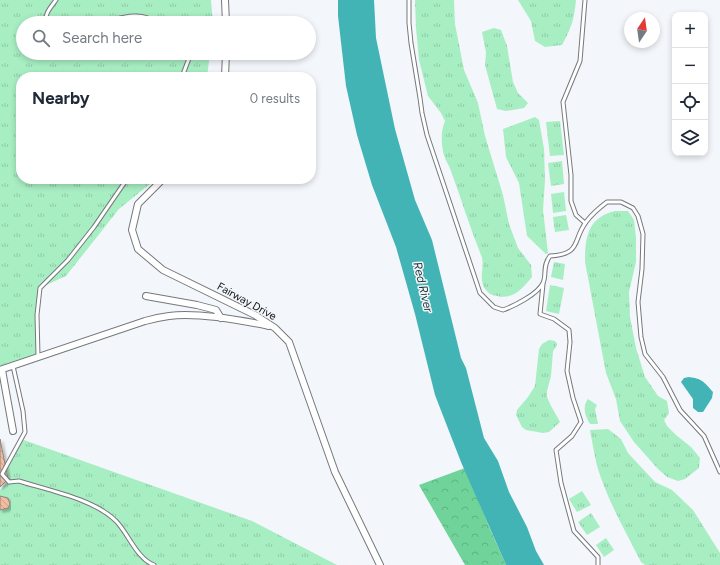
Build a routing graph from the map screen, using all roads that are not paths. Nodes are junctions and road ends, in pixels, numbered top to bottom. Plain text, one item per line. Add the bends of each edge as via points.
1 (56, 0) edge
2 (225, 0) edge
3 (410, 0) edge
4 (585, 0) edge
5 (46, 16) edge
6 (130, 16) edge
7 (140, 16) edge
8 (226, 16) edge
9 (188, 60) edge
10 (226, 60) edge
11 (184, 72) edge
12 (225, 72) edge
13 (124, 184) edge
14 (158, 184) edge
15 (585, 223) junction
16 (543, 283) junction
17 (146, 296) dead end
18 (221, 318) junction
19 (275, 328) junction
20 (38, 357) junction
21 (13, 366) junction
22 (1, 370) edge
23 (13, 431) dead end
24 (720, 472) edge
25 (1, 475) edge
26 (154, 565) edge
27 (380, 565) edge
28 (598, 565) edge

1 - 5 lane
2 - 8 street
3 - 16 lane via 412,43 427,134 480,293 494,306 503,310 529,297
4 - 15 lane via 580,61 563,102 571,176 571,201 576,214
6 - 7 lane
9 - 11 lane
10 - 12 street
13 - 20 lane via 68,260 40,288 37,315
14 - 19 street, Fairway Drive via 138,204 132,230 138,249 163,270 255,315
15 - 16 lane via 570,251 550,256 547,260
15 - 24 lane via 607,202 621,202 633,208 638,216 643,234 638,302 645,354 663,377 680,410 704,436
16 - 28 lane via 540,314 554,319 569,330 567,371 572,398 581,422 572,436 556,450 561,483 574,532 598,557
17 - 18 street via 210,308 216,310
18 - 19 street
18 - 20 street via 169,316 144,321
19 - 27 street, Fairway Drive via 289,342 335,472
20 - 21 street
21 - 22 street
21 - 25 lane via 25,432
22 - 23 street
25 - 26 lane via 9,482 19,482 91,503 116,521 148,563

